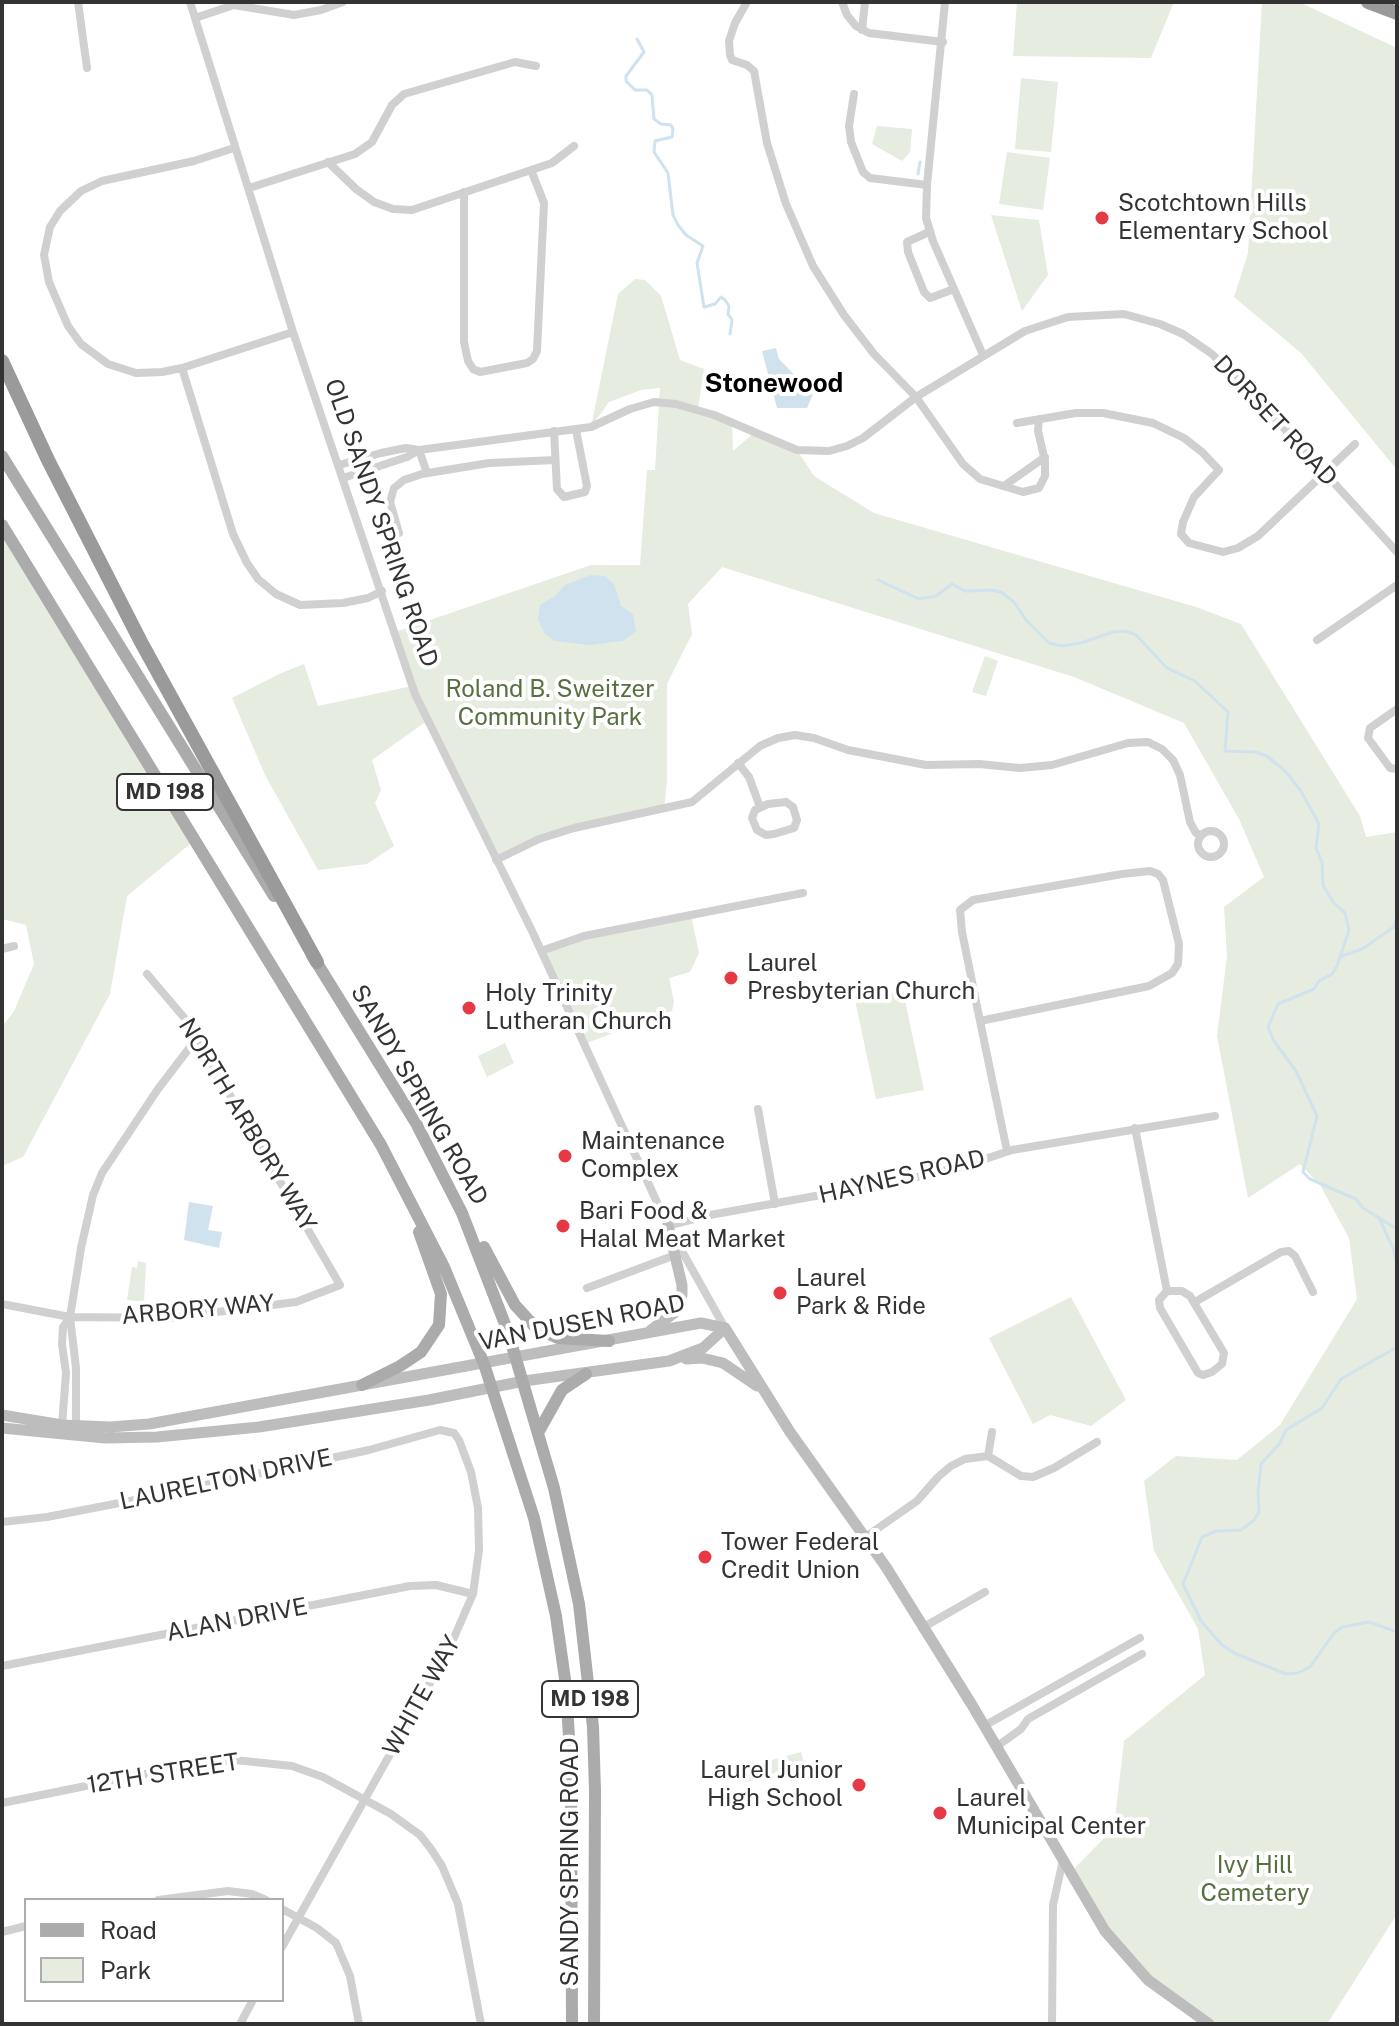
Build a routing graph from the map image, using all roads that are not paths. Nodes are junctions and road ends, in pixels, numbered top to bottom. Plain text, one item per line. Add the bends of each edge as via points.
1 (78, 2) edge
2 (190, 2) edge
3 (343, 2) edge
4 (747, 2) edge
5 (842, 2) edge
6 (865, 2) edge
7 (945, 2) edge
8 (1368, 2) edge
9 (1397, 13) edge
10 (195, 18) junction
11 (862, 30) junction
12 (943, 42) junction
13 (536, 66) dead end
14 (87, 68) dead end
15 (854, 94) dead end
16 (574, 146) dead end
17 (234, 148) junction
18 (328, 162) junction
19 (531, 170) junction
20 (927, 185) junction
21 (249, 188) junction
22 (464, 192) junction
23 (929, 232) junction
24 (954, 289) junction
25 (293, 332) junction
26 (983, 355) junction
27 (2, 361) edge
28 (182, 368) junction
29 (916, 397) junction
30 (1039, 419) junction
31 (1017, 423) dead end
32 (576, 430) junction
33 (554, 431) junction
34 (1355, 444) dead end
35 (419, 450) junction
36 (2, 456) edge
37 (1045, 457) junction
38 (555, 460) junction
39 (339, 465) junction
40 (427, 473) junction
41 (1325, 475) junction
42 (343, 478) junction
43 (1004, 486) junction
44 (2, 525) edge
45 (399, 533) dead end
46 (1397, 552) edge
47 (1395, 590) edge
48 (382, 591) junction
49 (1317, 640) dead end
50 (1397, 709) edge
51 (738, 763) junction
52 (1397, 769) edge
53 (760, 807) junction
54 (1201, 835) dead end
55 (496, 860) junction
56 (803, 893) dead end
57 (14, 946) dead end
58 (2, 949) edge
59 (541, 951) junction
60 (317, 962) junction
61 (147, 974) dead end
62 (980, 1021) junction
63 (197, 1038) junction
64 (758, 1109) dead end
65 (1215, 1116) dead end
66 (1135, 1128) junction
67 (381, 1145) junction
68 (1007, 1151) junction
69 (439, 1166) junction
70 (775, 1204) junction
71 (668, 1226) junction
72 (679, 1254) junction
73 (339, 1281) joint
74 (587, 1288) dead end
75 (1167, 1291) junction
76 (1313, 1292) dead end
77 (1195, 1302) junction
78 (2, 1304) edge
79 (70, 1317) junction
80 (725, 1328) junction
81 (638, 1336) junction
82 (609, 1341) junction
83 (517, 1358) junction
84 (669, 1361) junction
85 (484, 1364) junction
86 (586, 1374) junction
87 (524, 1381) junction
88 (362, 1385) junction
89 (492, 1388) junction
90 (763, 1390) junction
91 (2, 1415) edge
92 (62, 1425) junction
93 (2, 1428) edge
94 (447, 1429) joint
95 (72, 1431) junction
96 (539, 1431) junction
97 (992, 1432) dead end
98 (1097, 1442) dead end
99 (988, 1456) junction
100 (2, 1522) edge
101 (864, 1538) junction
102 (985, 1592) dead end
103 (473, 1594) junction
104 (922, 1628) junction
105 (1140, 1638) dead end
106 (1142, 1654) dead end
107 (2, 1666) edge
108 (984, 1726) junction
109 (996, 1747) junction
110 (365, 1800) junction
111 (2, 1803) edge
112 (1063, 1860) junction
113 (174, 1898) edge
114 (261, 1898) edge
115 (284, 1910) edge
116 (298, 1918) junction
117 (24, 1926) edge
118 (2, 1932) edge
119 (284, 1943) edge
120 (252, 2002) edge
121 (240, 2024) edge
122 (359, 2024) edge
123 (481, 2024) edge
124 (572, 2024) edge
125 (594, 2024) edge
126 (1052, 2024) edge
127 (1209, 2024) edge

1 - 14 street
2 - 10 street, OLD SANDY SPRING ROAD
3 - 10 street via 294,15 234,5
4 - 29 street via 729,41 730,55 755,74 772,160 798,235 844,315
5 - 11 street
6 - 11 street
7 - 12 street
8 - 9 highway
10 - 17 street, OLD SANDY SPRING ROAD
11 - 12 street
12 - 20 street
13 - 18 street via 515,62 404,94 372,142
15 - 20 street via 849,126 863,172 870,178
16 - 19 street via 552,163
17 - 21 street, OLD SANDY SPRING ROAD
17 - 28 street via 88,187 60,211 46,239 49,282 81,344 127,371
18 - 21 street
18 - 22 street via 356,189 393,209 412,210
19 - 22 street
19 - 22 street via 544,203 537,351 527,363 480,372 468,361
20 - 23 street
21 - 25 street, OLD SANDY SPRING ROAD
23 - 24 street
23 - 24 street via 907,242 924,292 930,298
24 - 26 street
25 - 28 street
25 - 39 street, OLD SANDY SPRING ROAD
26 - 29 street, DORSET ROAD
26 - 41 street, DORSET ROAD via 1025,331 1068,317 1124,314 1160,324 1212,354
27 - 60 highway via 141,642
28 - 48 street via 233,534 258,579 300,605 343,603
29 - 32 street, DORSET ROAD via 855,443 822,452 797,450 723,418 659,402
29 - 43 street via 969,470
30 - 31 street
30 - 37 street
30 - 41 street via 1119,414 1167,429 1202,452 1219,470 1194,497 1181,534 1202,548 1230,551 1247,544
32 - 33 street, DORSET ROAD
32 - 38 street via 585,492 560,495
33 - 35 street, DORSET ROAD
33 - 38 street
34 - 41 street
35 - 39 street
35 - 40 street
35 - 42 street, DORSET ROAD
36 - 60 main road, SANDY SPRING ROAD / MD 198
37 - 43 street
37 - 43 street via 1039,488 1023,492
38 - 40 street
39 - 42 street, OLD SANDY SPRING ROAD
40 - 45 street via 394,488 391,509
41 - 46 street, DORSET ROAD
42 - 48 street, OLD SANDY SPRING ROAD
44 - 67 main road, SANDY SPRING ROAD / MD 198
47 - 49 street
48 - 55 street, OLD SANDY SPRING ROAD via 415,694
50 - 52 street via 1370,728 1368,738 1390,768
51 - 53 street
51 - 54 street via 760,746 786,736 926,765 1020,768 1148,742 1177,767 1190,822
51 - 55 street via 692,802 574,828
53 - 53 street via 752,818 761,833 794,828 797,820 786,802
55 - 59 street, OLD SANDY SPRING ROAD
56 - 59 street via 584,936
57 - 58 street
59 - 71 street, OLD SANDY SPRING ROAD
60 - 69 main road, SANDY SPRING ROAD / MD 198
61 - 63 street, NORTH ARBORY WAY
62 - 62 street via 960,922 960,910 967,903 1140,871 1163,880 1179,944 1172,973 1149,986
62 - 68 street
63 - 73 street, NORTH ARBORY WAY
63 - 79 street via 102,1173 81,1248
64 - 70 street
65 - 66 street, HAYNES ROAD
66 - 68 street, HAYNES ROAD
66 - 75 street
67 - 85 main road, SANDY SPRING ROAD / MD 198 via 444,1267
67 - 88 main road via 435,1273 442,1309 439,1325 421,1352
68 - 70 street, HAYNES ROAD via 904,1180
69 - 82 main road via 524,1318 558,1338
69 - 83 main road, SANDY SPRING ROAD / MD 198 via 479,1251
70 - 71 street, HAYNES ROAD
71 - 72 street
72 - 74 street
72 - 80 street
72 - 81 street via 679,1305 667,1320
73 - 79 street, ARBORY WAY via 337,1288 296,1302 246,1309 162,1318
75 - 77 street via 1182,1291
75 - 77 street via 1160,1308 1203,1375 1225,1358
76 - 77 street via 1289,1251
78 - 79 street, ARBORY WAY
79 - 92 street via 63,1327
79 - 95 street via 76,1368
80 - 81 street, VAN DUSEN ROAD via 701,1323
80 - 84 street, VAN DUSEN ROAD via 703,1348
80 - 90 street
81 - 82 street, VAN DUSEN ROAD
82 - 83 street, VAN DUSEN ROAD
83 - 85 street, VAN DUSEN ROAD
83 - 87 main road, SANDY SPRING ROAD / MD 198
84 - 86 street, VAN DUSEN ROAD
84 - 90 street via 702,1358 723,1363
85 - 88 street, VAN DUSEN ROAD
85 - 89 main road, SANDY SPRING ROAD / MD 198
86 - 87 street, VAN DUSEN ROAD
86 - 96 main road via 562,1390
87 - 89 street, VAN DUSEN ROAD
87 - 96 main road, SANDY SPRING ROAD / MD 198
88 - 95 street, VAN DUSEN ROAD via 149,1424
89 - 95 street, VAN DUSEN ROAD via 259,1427 157,1437
89 - 124 main road, SANDY SPRING ROAD / MD 198 via 534,1518 566,1686
90 - 101 street
91 - 92 street, VAN DUSEN ROAD
92 - 95 street, VAN DUSEN ROAD
93 - 95 street, VAN DUSEN ROAD
94 - 100 street, LAURELTON DRIVE via 140,1499
94 - 103 street, WHITE WAY via 463,1449 477,1500 479,1550
96 - 125 main road, SANDY SPRING ROAD / MD 198 via 579,1604 593,1727
97 - 99 street
98 - 99 street via 1033,1477 1021,1476
99 - 101 street via 951,1466 917,1501
101 - 104 street
102 - 104 street
103 - 107 street, ALAN DRIVE via 436,1585 410,1586
103 - 110 street, WHITE WAY via 449,1649
104 - 108 street
105 - 108 street
106 - 109 street via 1028,1719
108 - 109 street
109 - 112 street
110 - 111 street, 12TH STREET via 305,1769 235,1760
110 - 116 street, WHITE WAY
110 - 123 street, 12TH STREET via 420,1835 442,1866 458,1904
112 - 126 street via 1053,1905
112 - 127 street via 1090,1910 1134,1966
113 - 114 street via 228,1891
115 - 116 street
116 - 119 street, WHITE WAY
116 - 122 street via 329,1936 341,1951
117 - 118 street
120 - 121 street

